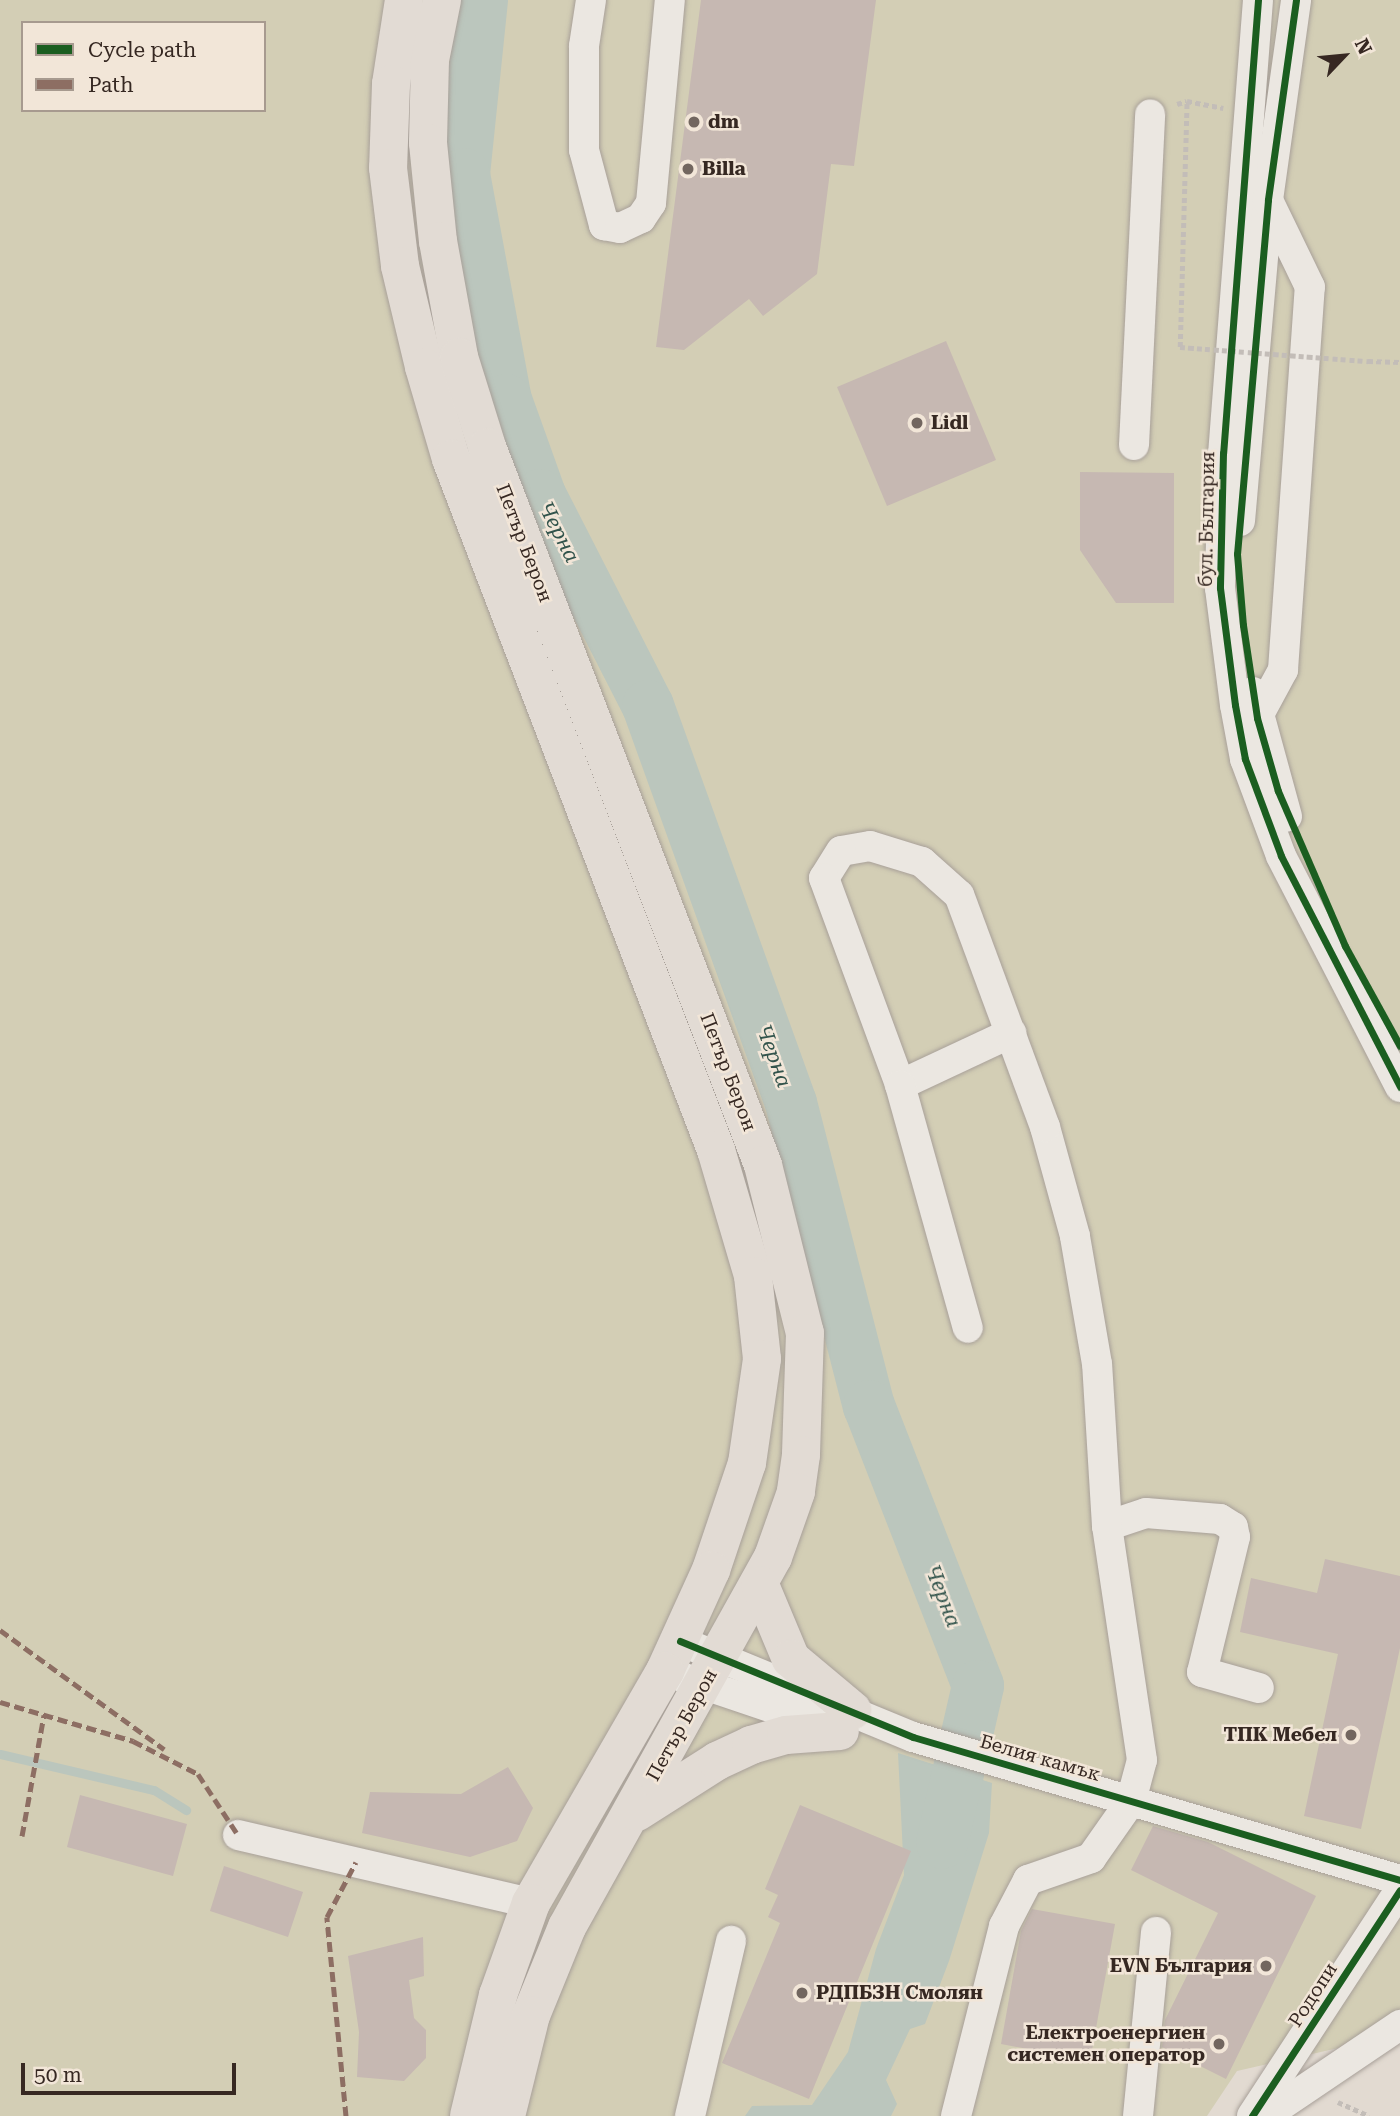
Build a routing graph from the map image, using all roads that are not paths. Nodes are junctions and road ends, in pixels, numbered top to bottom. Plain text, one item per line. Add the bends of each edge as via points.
1 (404, 0) edge
2 (442, 0) edge
3 (591, 0) edge
4 (670, 0) edge
5 (1258, 0) edge
6 (1296, 0) edge
7 (1150, 114) road end
8 (1268, 200) junction
9 (1134, 445) dead end
10 (1257, 718) junction
11 (1011, 1033) junction
12 (1400, 1046) edge
13 (900, 1085) junction
14 (1400, 1087) edge
15 (968, 1328) dead end
16 (1107, 1526) junction
17 (760, 1585) junction
18 (673, 1656) junction
19 (712, 1671) junction
20 (1259, 1688) dead end
21 (846, 1721) junction
22 (1132, 1801) junction
23 (632, 1816) junction
24 (238, 1835) dead end
25 (1400, 1880) edge
26 (1400, 1890) edge
27 (531, 1903) junction
28 (1156, 1932) dead end
29 (731, 1941) dead end
30 (1400, 2025) edge
31 (469, 2116) edge
32 (506, 2116) edge
33 (690, 2116) edge
34 (956, 2116) edge
35 (1138, 2116) edge
36 (1252, 2116) edge
37 (1265, 2116) edge

1 - 18 main road, Петър Берон via 391,84 388,167 400,266 424,367 451,459 716,1150 753,1276 762,1359 752,1442 728,1523
2 - 17 main road, Петър Берон via 430,60 428,143 438,241 459,357 487,447 752,1133 799,1303 805,1334 801,1455 786,1525
3 - 4 street via 584,46 584,150 604,225 620,228 641,218 651,204
5 - 14 street, бул. България via 1223,453 1221,561 1235,705 1245,759 1281,856
6 - 8 street, бул. България
7 - 9 street
8 - 10 street, бул. България via 1237,554
8 - 10 street via 1310,288 1283,670
10 - 12 street, бул. България via 1297,844 1345,946
11 - 13 street
11 - 13 street via 959,895 922,862 870,846 841,851 824,878
11 - 16 street via 1045,1127 1075,1237 1097,1364
13 - 15 street
16 - 20 street via 1146,1513 1220,1519 1233,1527 1235,1537 1202,1672
16 - 22 street via 1142,1760
17 - 19 main road, Петър Берон
17 - 21 main road via 791,1659
18 - 19 street, Белия камък
18 - 27 main road, Петър Берон
19 - 21 street, Белия камък
19 - 23 main road, Петър Берон
21 - 22 street, Белия камък
21 - 23 main road via 751,1745 717,1761
22 - 25 street, Белия камък
22 - 34 street via 1091,1858 1028,1880 1004,1926
23 - 32 main road, Петър Берон via 567,1927 550,1967 518,2055
24 - 27 street
26 - 36 street, Родопи
27 - 31 main road, Петър Берон via 498,1995
28 - 35 street
29 - 33 street
30 - 37 street

